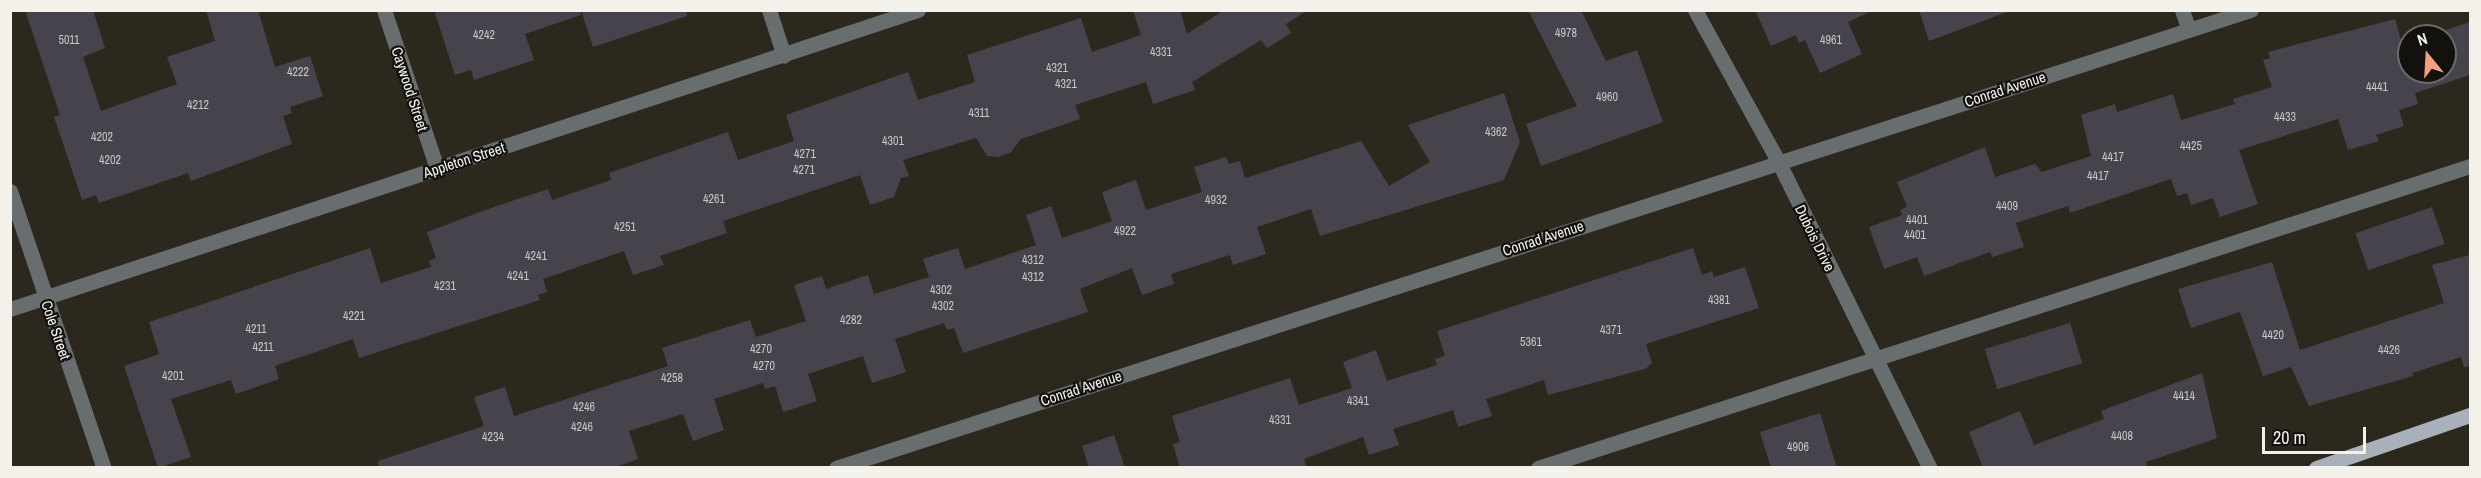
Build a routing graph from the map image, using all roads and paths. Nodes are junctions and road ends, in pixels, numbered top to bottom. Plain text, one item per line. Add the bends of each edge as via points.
1 (384, 10) edge
2 (769, 10) edge
3 (918, 10) edge
4 (1695, 10) edge
5 (2182, 10) edge
6 (2251, 10) edge
7 (2189, 30) junction
8 (784, 56) junction
9 (1778, 161) junction
10 (2470, 166) edge
11 (437, 168) junction
12 (10, 191) edge
13 (45, 298) junction
14 (10, 309) edge
15 (1874, 360) junction
16 (2470, 415) edge
17 (104, 468) edge
18 (836, 468) edge
19 (1538, 468) edge
20 (1930, 468) edge
21 (2316, 468) edge

1 - 11 street, Caywood Street
2 - 8 street
3 - 8 street, Appleton Street
4 - 9 street, Dubois Drive
5 - 7 street
6 - 7 street, Conrad Avenue
7 - 9 street, Conrad Avenue
8 - 11 street, Appleton Street
9 - 15 street, Dubois Drive
9 - 18 street, Conrad Avenue
10 - 15 street
11 - 13 street, Appleton Street
12 - 13 street, Cole Street
13 - 14 street, Appleton Street
13 - 17 street, Cole Street
15 - 19 street
15 - 20 street, Dubois Drive
16 - 21 main road

